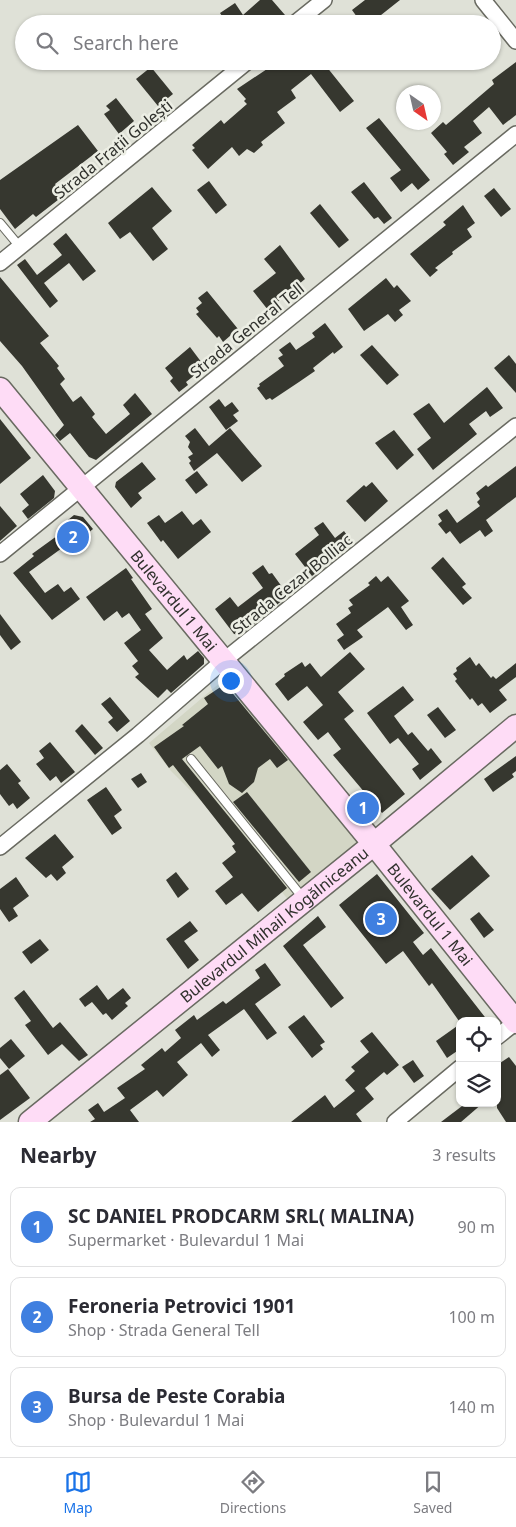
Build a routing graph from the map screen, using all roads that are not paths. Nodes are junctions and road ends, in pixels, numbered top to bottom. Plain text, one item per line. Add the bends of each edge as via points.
1 (324, 0) edge
2 (483, 0) edge
3 (305, 15) edge
4 (495, 15) edge
5 (501, 22) edge
6 (516, 41) edge
7 (237, 70) edge
8 (516, 134) edge
9 (0, 223) edge
10 (20, 247) junction
11 (0, 263) edge
12 (0, 389) edge
13 (516, 426) edge
14 (81, 488) junction
15 (0, 554) edge
16 (222, 662) junction
17 (516, 726) edge
18 (191, 759) dead end
19 (374, 844) junction
20 (0, 847) edge
21 (304, 899) junction
22 (516, 1022) edge
23 (501, 1034) edge
24 (456, 1071) edge
25 (30, 1122) edge
26 (394, 1122) edge

1 - 3 street
2 - 4 street
5 - 6 street
7 - 10 street, Strada Frații Golești
8 - 14 street, Strada General Tell
9 - 10 lane
10 - 11 street, Strada Frații Golești
12 - 14 street, Bulevardul 1 Mai
13 - 16 street, Strada Cezar Bolliac
14 - 15 street, Strada General Tell
14 - 16 street, Bulevardul 1 Mai
16 - 19 street, Bulevardul 1 Mai
16 - 20 street, Strada Cezar Bolliac via 138,736
17 - 19 street, Bulevardul Mihail Kogălniceanu
18 - 21 lane
19 - 21 street, Bulevardul Mihail Kogălniceanu
19 - 22 street, Bulevardul 1 Mai
21 - 25 street, Bulevardul Mihail Kogălniceanu
22 - 23 street
24 - 26 street

